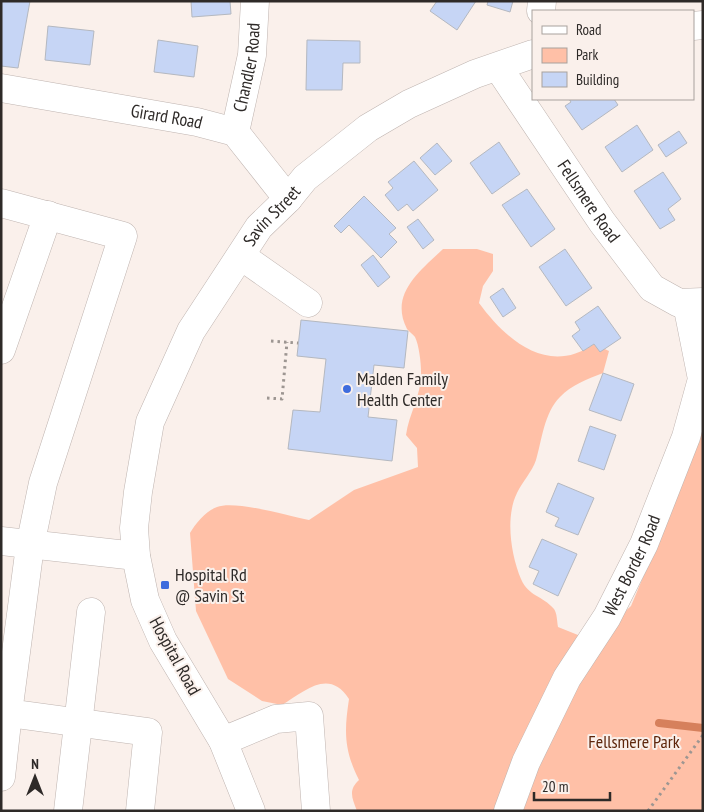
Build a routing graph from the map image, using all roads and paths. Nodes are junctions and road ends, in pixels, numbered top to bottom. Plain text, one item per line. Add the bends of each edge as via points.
1 (255, 1) edge
2 (532, 54) edge
3 (498, 67) junction
4 (7, 90) edge
5 (235, 132) junction
6 (288, 199) junction
7 (1, 203) edge
8 (48, 215) junction
9 (240, 256) junction
10 (308, 303) dead end
11 (695, 303) edge
12 (271, 341) dead end
13 (287, 342) junction
14 (298, 343) dead end
15 (1, 350) edge
16 (702, 378) edge
17 (267, 398) dead end
18 (138, 492) joint
19 (1, 542) edge
20 (30, 546) junction
21 (136, 556) junction
22 (91, 612) dead end
23 (8, 713) junction
24 (79, 722) junction
25 (703, 735) edge
26 (223, 741) junction
27 (1, 777) edge
28 (68, 811) edge
29 (140, 811) edge
30 (251, 811) edge
31 (316, 811) edge
32 (508, 811) edge
33 (648, 811) edge

1 - 5 street, Chandler Road via 252,55
2 - 3 street, Savin Street
3 - 6 street, Savin Street via 430,93 381,120 305,178
3 - 11 street, Fellsmere Road via 602,222 652,288 671,301
4 - 5 street, Girard Road via 197,122
5 - 6 street
6 - 9 street, Savin Street via 259,227
7 - 8 street
8 - 15 street
8 - 20 street via 123,236 43,483
9 - 10 street
9 - 18 street, Savin Street via 191,331 150,422
11 - 16 street, West Border Road
12 - 13 path
13 - 14 path
13 - 17 path via 282,399
16 - 32 street, West Border Road via 686,436 644,544 607,617 567,678 526,762
18 - 21 street, Hospital Road via 134,528
19 - 20 street
20 - 21 street
20 - 23 street
21 - 26 street, Hospital Road via 145,600 163,641
22 - 24 street
23 - 24 street
23 - 27 street
24 - 28 street
24 - 29 street via 148,732
25 - 33 path
26 - 30 street, Hospital Road
26 - 31 street via 276,719 309,716

